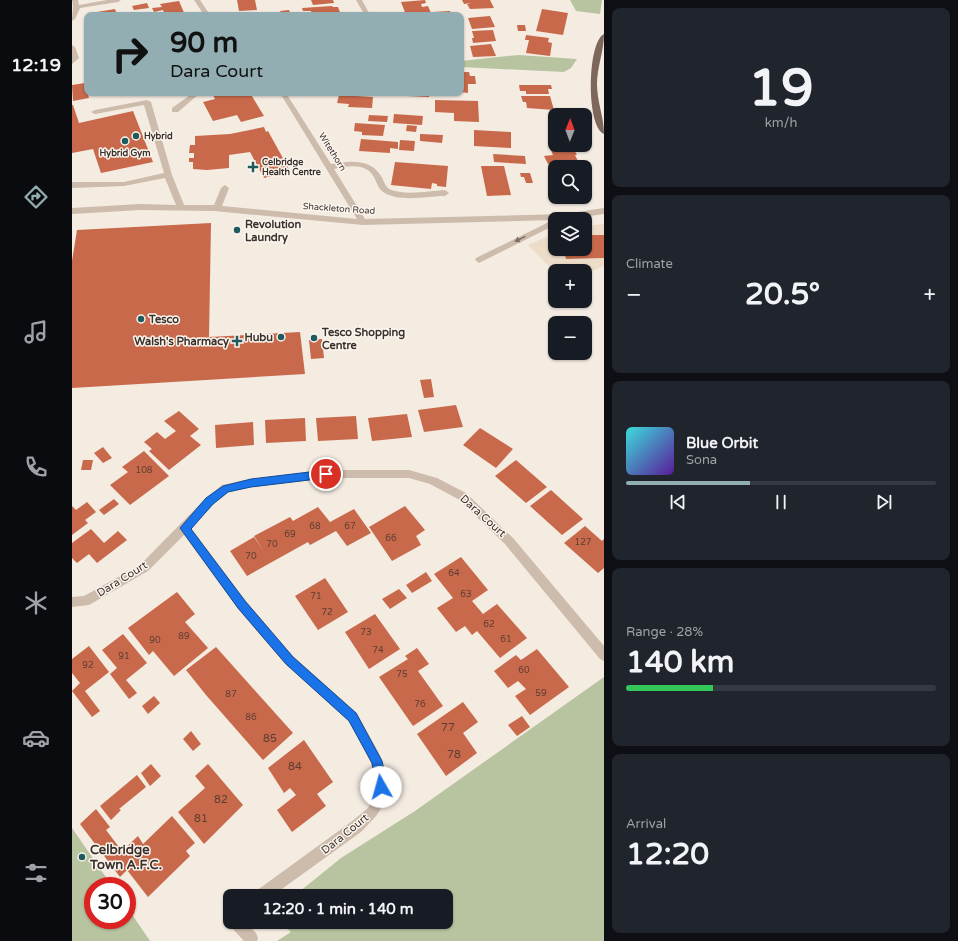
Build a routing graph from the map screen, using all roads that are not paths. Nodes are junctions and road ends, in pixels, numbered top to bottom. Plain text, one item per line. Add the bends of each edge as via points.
1 (118, 0) edge
2 (197, 0) edge
3 (359, 0) edge
4 (76, 3) edge
5 (205, 12) edge
6 (365, 12) edge
7 (72, 19) edge
8 (604, 36) edge
9 (72, 47) edge
10 (602, 49) edge
11 (72, 62) edge
12 (193, 96) edge
13 (286, 96) edge
14 (175, 110) dead end
15 (95, 112) dead end
16 (604, 132) edge
17 (329, 167) junction
18 (168, 175) junction
19 (72, 185) edge
20 (224, 188) dead end
21 (446, 193) dead end
22 (180, 206) junction
23 (217, 208) junction
24 (72, 211) edge
25 (604, 211) edge
26 (592, 213) edge
27 (548, 218) edge
28 (363, 222) junction
29 (548, 226) edge
30 (479, 260) dead end
31 (185, 528) junction
32 (72, 602) edge
33 (604, 655) edge
34 (271, 889) edge
35 (243, 929) edge
36 (251, 938) dead end

1 - 4 street
2 - 5 street
3 - 6 street
4 - 7 street
8 - 10 main road
9 - 11 street via 76,58
10 - 16 main road via 596,57 592,94
12 - 14 street
13 - 17 street, Witethorn
15 - 18 street via 147,102
17 - 21 street via 346,163 367,166 376,174 382,187 396,193
17 - 28 street, Witethorn
18 - 19 street via 124,184
18 - 22 street
20 - 23 street
22 - 23 street, Shackleton Road
22 - 24 street, Shackleton Road
23 - 28 street, Shackleton Road
25 - 26 street, Shackleton Road
27 - 28 street, Shackleton Road
29 -> 30 street
31 - 32 street, Dara Court via 144,568 85,602
31 - 33 street, Dara Court via 218,493 226,488 251,483 326,474 409,474 434,481 462,496 510,541
31 - 34 street, Dara Court via 242,605 289,660 353,717 377,761 381,778 380,795 378,804 372,812 356,827
35 - 36 street

